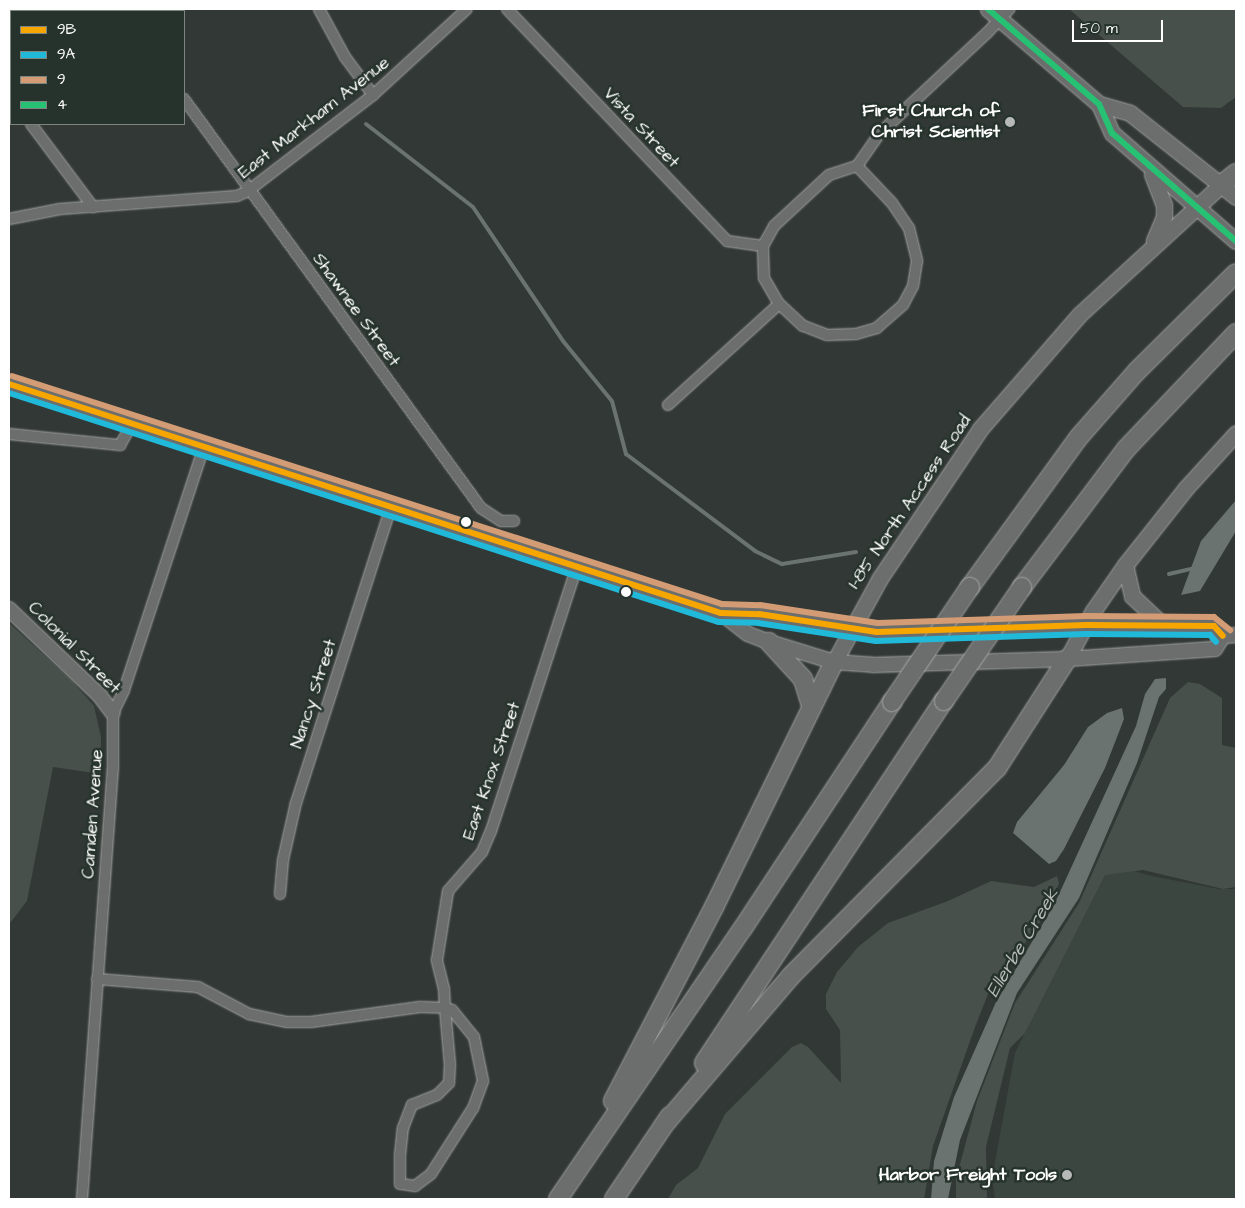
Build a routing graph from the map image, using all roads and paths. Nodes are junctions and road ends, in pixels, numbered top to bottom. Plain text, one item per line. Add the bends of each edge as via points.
1 (319, 9) edge
2 (467, 9) edge
3 (507, 9) edge
4 (988, 9) edge
5 (1005, 14) edge
6 (373, 95) junction
7 (185, 100) edge
8 (1099, 104) junction
9 (32, 125) edge
10 (856, 166) junction
11 (1148, 166) junction
12 (1229, 179) edge
13 (248, 191) junction
14 (1236, 196) edge
15 (93, 207) junction
16 (1196, 207) junction
17 (9, 219) edge
18 (1236, 241) edge
19 (763, 246) junction
20 (1151, 248) junction
21 (1230, 279) edge
22 (779, 304) junction
23 (1236, 333) edge
24 (9, 384) edge
25 (668, 405) dead end
26 (132, 424) junction
27 (1236, 433) edge
28 (9, 434) edge
29 (204, 446) junction
30 (391, 507) junction
31 (514, 520) dead end
32 (1126, 565) junction
33 (577, 567) junction
34 (9, 609) edge
35 (721, 613) junction
36 (1086, 625) junction
37 (1164, 626) junction
38 (850, 628) junction
39 (1229, 636) edge
40 (769, 642) junction
41 (1067, 659) junction
42 (834, 662) junction
43 (811, 705) junction
44 (113, 713) junction
45 (280, 894) dead end
46 (97, 979) junction
47 (445, 1008) junction
48 (663, 1126) junction
49 (577, 1170) junction
50 (82, 1199) edge
51 (558, 1199) edge
52 (614, 1199) edge

1 - 6 street via 346,57
2 - 6 street, East Markham Avenue via 411,64
3 - 19 street, Vista Street via 727,242
4 - 5 main road
5 - 8 main road
5 - 10 street via 880,133
6 - 13 street, East Markham Avenue
7 - 13 street, Shawnee Street
8 - 11 main road via 1112,133
8 - 12 main road via 1130,113
9 - 15 street
10 - 19 street via 829,175 774,226
10 - 22 street via 892,203 909,228 917,261 909,295 892,318 877,328 856,334 818,333 793,320
11 - 16 main road
11 - 20 main road via 1164,205 1161,228
12 - 14 main road
12 - 16 main road, I-85 North Access Road
13 - 15 street, East Markham Avenue via 236,196
13 - 31 street, Shawnee Street via 480,508 501,521
15 - 17 street, East Markham Avenue via 60,209
16 - 18 main road
16 - 20 main road, I-85 North Access Road
19 - 22 street via 764,278
20 - 38 main road, I-85 North Access Road via 1080,314 980,429 937,490
21 - 49 highway, bridge via 1137,371 1079,437 970,587
22 - 25 street
23 - 48 highway, bridge via 1126,449 1022,587
24 - 26 main road
26 - 28 street via 120,445
26 - 29 main road
27 - 32 main road via 1186,488
29 - 30 main road
29 - 44 street, Camden Avenue via 124,690
30 - 33 main road
30 - 45 street, Nancy Street via 296,803 283,860
32 - 36 main road
32 - 37 main road via 1132,596
33 - 35 main road
33 - 47 street, East Knox Street via 491,831 482,852 448,891 437,960
34 - 44 main road, Colonial Street via 100,696
35 - 38 main road via 759,614
35 - 40 main road via 748,634
36 - 37 main road
36 - 38 main road via 877,632
36 - 41 main road
37 - 39 main road via 1214,626
38 - 42 main road, I-85 North Access Road
39 - 41 main road via 1215,649
40 - 42 main road
40 - 43 highway via 803,679
41 - 42 main road via 873,665
41 - 48 highway via 997,768 791,976
42 - 43 highway
43 - 49 highway via 715,905
44 - 46 street, Camden Avenue via 113,768
46 - 47 street via 130,979 198,987 248,1014 288,1022
46 - 50 street, Camden Avenue
47 - 47 street, East Knox Street via 450,1065 448,1084 437,1095 412,1105 403,1128 400,1184 415,1186 431,1174 473,1108 483,1081 474,1037 458,1014
48 - 52 highway
49 - 51 highway

